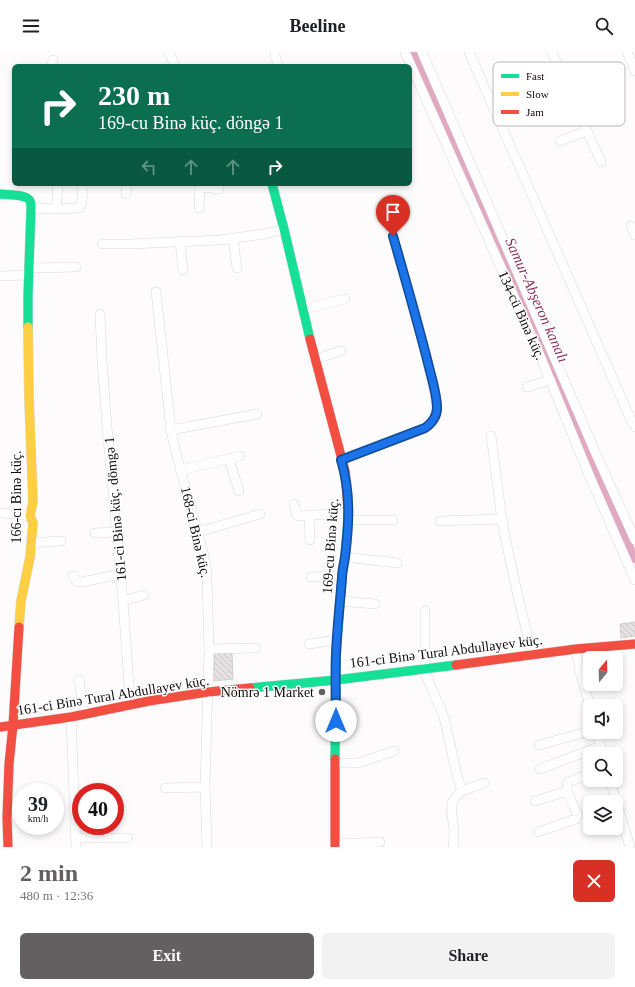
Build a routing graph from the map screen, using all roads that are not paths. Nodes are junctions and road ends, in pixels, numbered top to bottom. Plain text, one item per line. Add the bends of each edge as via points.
1 (169, 52) edge
2 (405, 52) edge
3 (422, 52) edge
4 (469, 52) edge
5 (552, 52) edge
6 (627, 52) edge
7 (275, 55) dead end
8 (556, 62) edge
9 (174, 64) edge
10 (277, 64) edge
11 (410, 64) edge
12 (412, 69) edge
13 (635, 71) edge
14 (442, 98) junction
15 (427, 105) junction
16 (493, 107) edge
17 (502, 126) edge
18 (585, 126) edge
19 (587, 131) junction
20 (560, 140) dead end
21 (601, 162) dead end
22 (58, 186) edge
23 (82, 186) edge
24 (200, 186) edge
25 (273, 186) edge
26 (219, 189) dead end
27 (0, 194) edge
28 (31, 208) junction
29 (199, 208) dead end
30 (56, 209) junction
31 (388, 221) dead end
32 (631, 226) dead end
33 (284, 229) junction
34 (635, 235) edge
35 (233, 239) junction
36 (180, 241) junction
37 (102, 244) dead end
38 (76, 266) dead end
39 (238, 268) dead end
40 (183, 270) dead end
41 (29, 272) junction
42 (0, 276) edge
43 (156, 292) dead end
44 (345, 299) dead end
45 (303, 309) junction
46 (100, 314) dead end
47 (341, 351) dead end
48 (315, 359) junction
49 (550, 380) junction
50 (527, 388) dead end
51 (256, 414) dead end
52 (635, 427) edge
53 (171, 430) junction
54 (491, 436) dead end
55 (240, 456) dead end
56 (228, 459) junction
57 (341, 460) junction
58 (181, 470) junction
59 (239, 491) dead end
60 (294, 504) dead end
61 (0, 513) edge
62 (260, 514) dead end
63 (309, 515) junction
64 (30, 516) junction
65 (348, 516) junction
66 (502, 519) junction
67 (393, 520) dead end
68 (440, 521) dead end
69 (117, 532) junction
70 (198, 532) junction
71 (95, 533) dead end
72 (310, 540) dead end
73 (635, 540) edge
74 (61, 541) dead end
75 (31, 543) junction
76 (345, 556) junction
77 (397, 563) dead end
78 (120, 574) junction
79 (73, 576) dead end
80 (342, 576) junction
81 (311, 577) dead end
82 (635, 580) edge
83 (144, 595) dead end
84 (123, 601) junction
85 (340, 601) junction
86 (375, 604) dead end
87 (425, 611) dead end
88 (337, 640) junction
89 (309, 644) dead end
90 (635, 644) edge
91 (256, 648) dead end
92 (209, 649) junction
93 (576, 649) junction
94 (532, 654) junction
95 (425, 669) junction
96 (79, 680) dead end
97 (336, 680) junction
98 (208, 692) junction
99 (588, 699) edge
100 (132, 704) junction
101 (84, 714) junction
102 (71, 717) junction
103 (13, 725) junction
104 (0, 727) edge
105 (583, 733) edge
106 (539, 745) dead end
107 (394, 751) dead end
108 (583, 756) edge
109 (336, 762) junction
110 (540, 769) dead end
111 (583, 777) edge
112 (484, 784) dead end
113 (205, 787) junction
114 (612, 787) edge
115 (165, 788) dead end
116 (462, 791) junction
117 (568, 791) junction
118 (535, 801) dead end
119 (4, 818) edge
120 (538, 832) dead end
121 (128, 838) dead end
122 (380, 842) dead end
123 (76, 843) edge
124 (335, 845) edge
125 (8, 847) edge
126 (207, 847) edge
127 (453, 847) edge
128 (630, 847) edge

1 - 9 street
2 - 11 street, 134-cü Binə küç.
3 - 14 street
4 - 16 street
5 - 8 street
6 - 13 street
7 - 10 street
12 - 15 street, 134-cü Binə küç.
14 - 15 street
14 - 73 street
15 - 49 street, 134-cü Binə küç.
17 - 52 street
18 - 19 street
19 - 20 street
19 - 21 street
22 - 30 street
23 - 30 street via 79,208
24 - 26 street
24 - 29 street
25 - 33 street, 169-cu Binə küç.
27 - 28 street via 27,198
28 - 30 street
28 - 41 street, 166-cı Binə küç.
31 - 57 street via 415,311 435,393 436,414 431,424 425,428
32 - 34 street
33 - 35 street
33 - 45 street, 169-cu Binə küç.
35 - 36 street
35 - 39 street
36 - 37 street
36 - 40 street
38 - 41 street
41 - 42 street
41 - 64 street, 166-cı Binə küç. via 28,398 33,502
43 - 53 street, 168-ci Binə küç.
44 - 45 street
45 - 48 street, 169-cu Binə küç.
46 - 69 street, 161-ci Binə küç. dömgə 1
47 - 48 street
48 - 57 street, 169-cu Binə küç.
49 - 50 street
49 - 82 street, 134-cü Binə küç.
51 - 53 street
53 - 58 street, 168-ci Binə küç.
54 - 66 street
55 - 56 street
56 - 58 street
56 - 59 street
57 - 65 street, 169-cu Binə küç.
58 - 70 street, 168-ci Binə küç.
60 - 63 street via 298,516
61 - 64 street
62 - 70 street
63 - 65 street
63 - 72 street
64 - 75 street, 166-cı Binə küç. via 33,523
65 - 67 street
65 - 76 street, 169-cu Binə küç.
66 - 68 street
66 - 94 street
69 - 71 street
69 - 78 street, 161-ci Binə küç. dömgə 1
70 - 92 street, 168-ci Binə küç. via 206,565
74 - 75 street
75 - 103 street, 166-cı Binə küç. via 20,614
76 - 77 street
76 - 80 street, 169-cu Binə küç.
78 - 79 street via 82,582 77,582
78 - 84 street, 161-ci Binə küç. dömgə 1
80 - 81 street
80 - 85 street, 169-cu Binə küç.
83 - 84 street
84 - 100 street, 161-ci Binə küç. dömgə 1
85 - 86 street
85 - 88 street, 169-cu Binə küç.
87 - 95 street
88 - 89 street
88 - 97 street, 169-cu Binə küç.
90 - 93 street, 161-ci Binə Tural Abdullayev küç.
91 - 92 street
92 - 98 street, 168-ci Binə küç.
93 - 94 street, 161-ci Binə Tural Abdullayev küç.
93 - 99 street
94 - 95 street, 161-ci Binə Tural Abdullayev küç.
95 - 97 street, 161-ci Binə Tural Abdullayev küç.
95 - 116 street via 428,683 442,711
96 - 101 street
97 - 98 street, 161-ci Binə Tural Abdullayev küç.
97 - 109 street, 169-cu Binə küç.
98 - 100 street, 161-ci Binə Tural Abdullayev küç.
98 - 113 street, 168-ci Binə küç.
100 - 101 street, 161-ci Binə Tural Abdullayev küç.
101 - 102 street, 161-ci Binə Tural Abdullayev küç.
102 - 103 street, 161-ci Binə Tural Abdullayev küç.
102 - 123 street
103 - 104 street, 161-ci Binə Tural Abdullayev küç.
103 - 119 street, 166-cı Binə küç.
105 - 106 street
107 - 109 street via 358,763
108 - 110 street
109 - 124 street, 169-cu Binə küç.
111 - 117 street via 568,782
112 - 116 street
113 - 115 street
113 - 126 street, 168-ci Binə küç.
114 - 128 street
116 - 127 street via 454,800 451,809
117 - 118 street
117 - 120 street via 578,815 576,819
119 - 125 street, 166-cı Binə küç.
121 - 123 street
122 - 124 street

